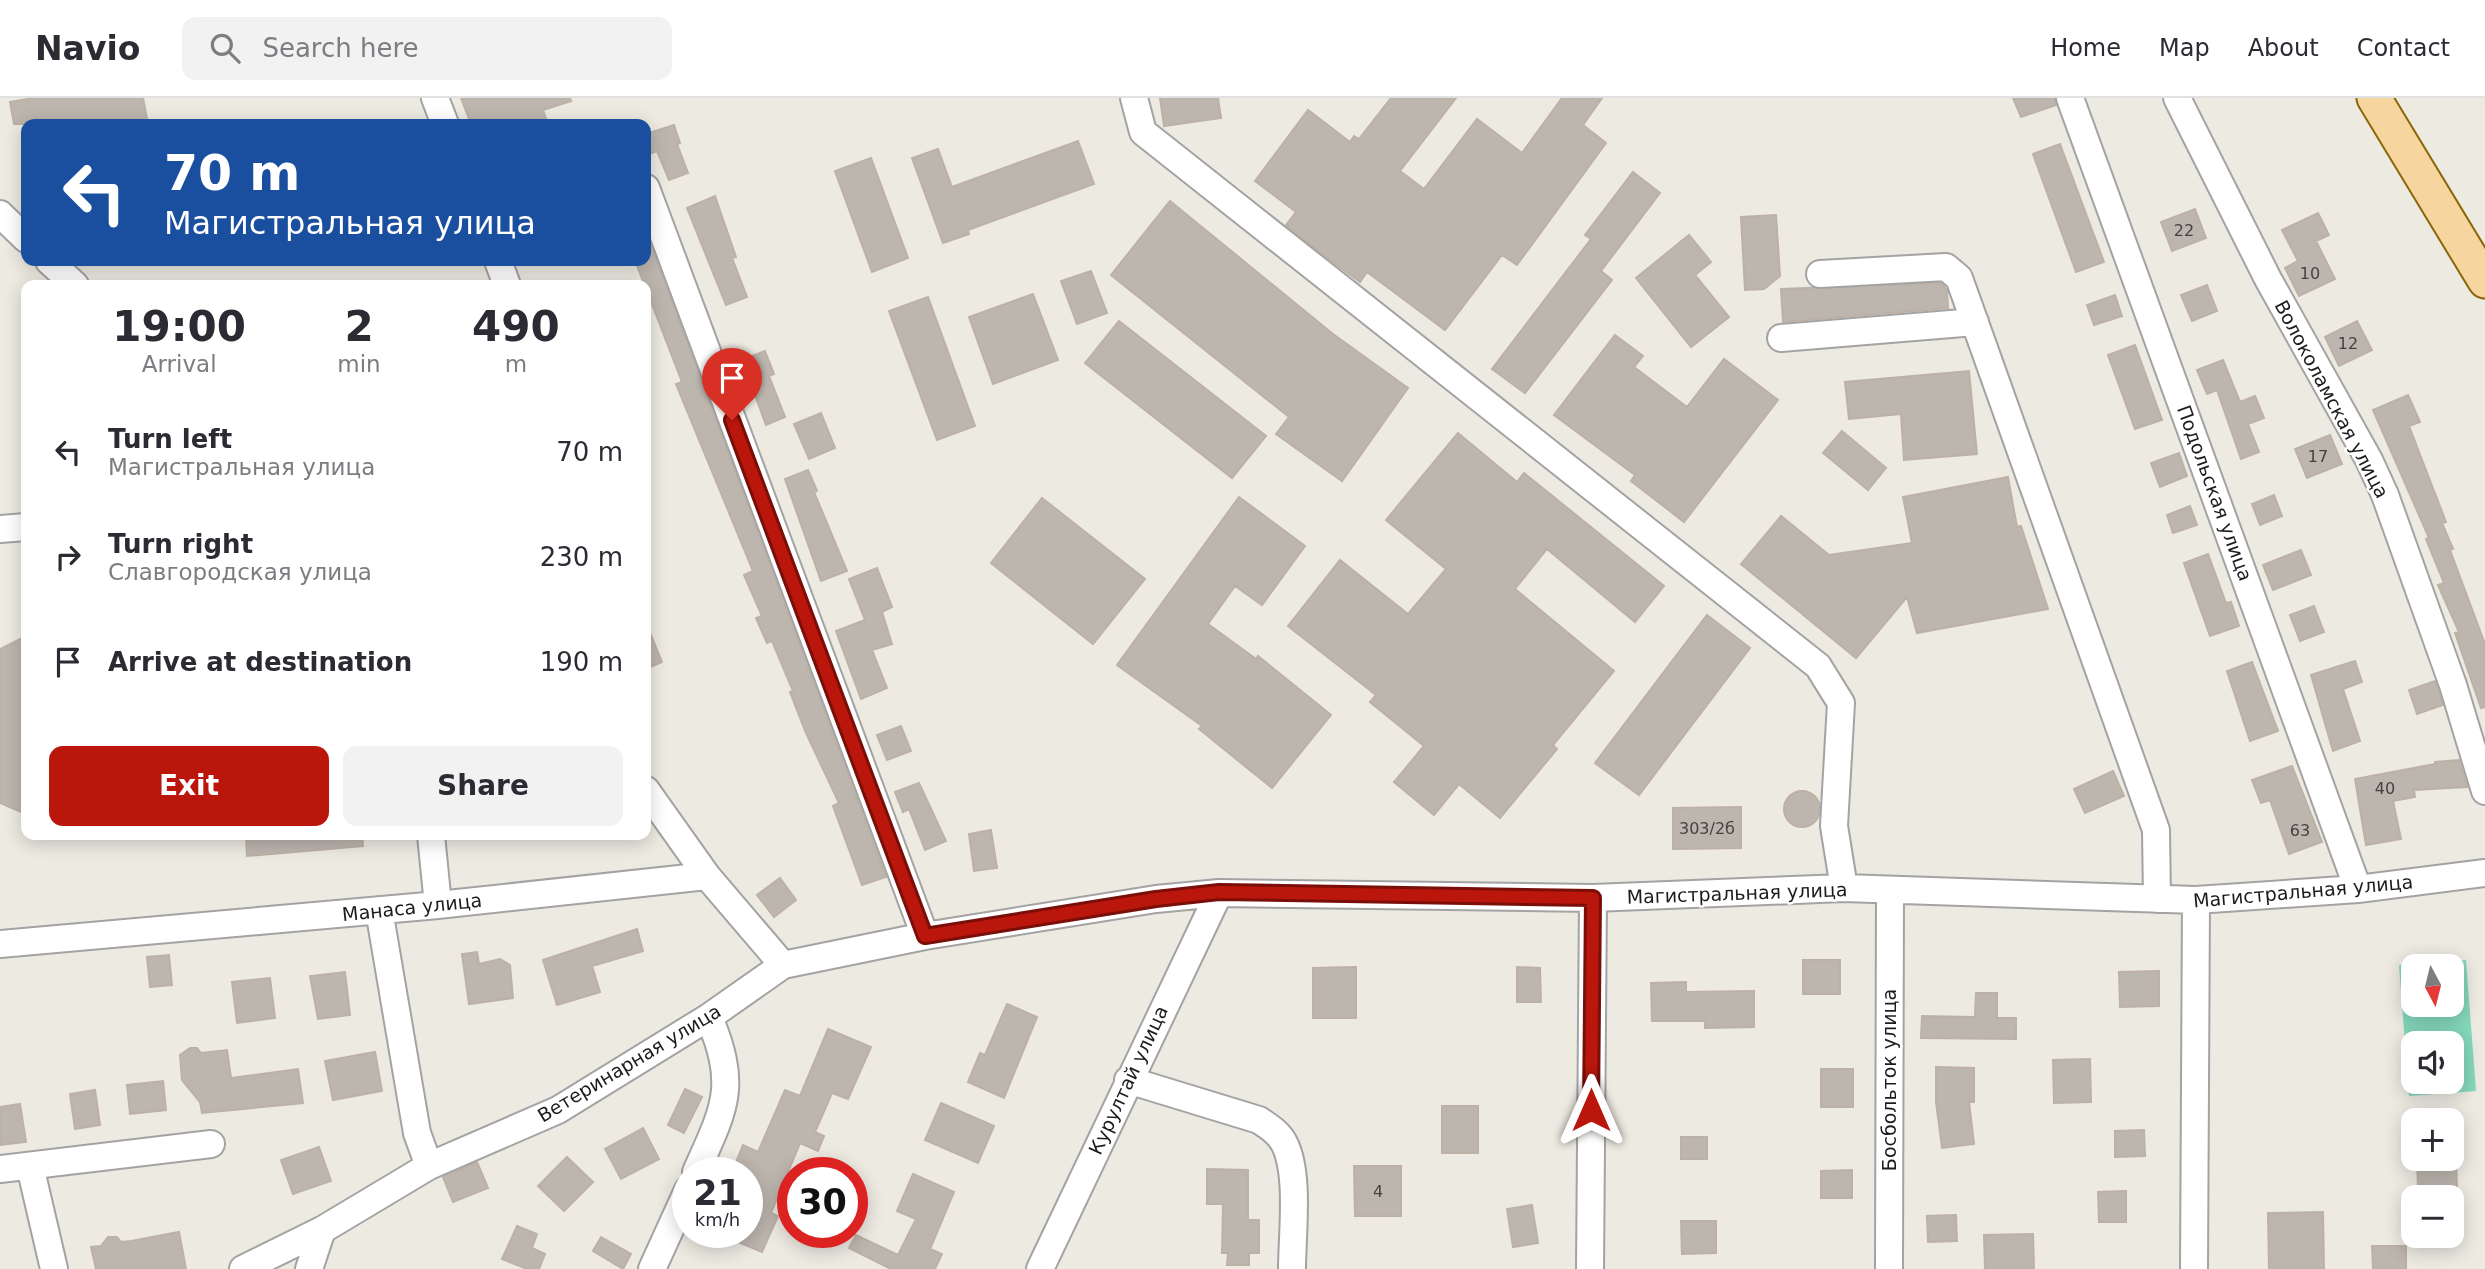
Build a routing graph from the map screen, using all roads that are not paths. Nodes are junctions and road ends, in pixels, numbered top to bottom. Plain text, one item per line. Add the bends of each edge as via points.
1 (435, 98) edge
2 (1134, 98) edge
3 (2070, 98) edge
4 (2177, 98) edge
5 (2374, 98) edge
6 (443, 119) edge
7 (651, 201) edge
8 (0, 214) edge
9 (21, 234) edge
10 (54, 266) edge
11 (1820, 274) dead end
12 (70, 280) edge
13 (2485, 281) edge
14 (1975, 322) junction
15 (1781, 338) dead end
16 (21, 527) edge
17 (0, 529) edge
18 (2485, 791) edge
19 (651, 797) edge
20 (432, 840) edge
21 (2485, 873) edge
22 (706, 876) junction
23 (1844, 888) junction
24 (2358, 889) junction
25 (1890, 890) junction
26 (1219, 892) junction
27 (1593, 898) junction
28 (2157, 899) junction
29 (2196, 901) junction
30 (438, 905) junction
31 (379, 910) junction
32 (925, 936) junction
33 (0, 944) edge
34 (783, 965) junction
35 (709, 1017) junction
36 (1128, 1080) junction
37 (211, 1144) dead end
38 (702, 1157) edge
39 (30, 1166) junction
40 (429, 1166) junction
41 (0, 1169) edge
42 (672, 1225) edge
43 (322, 1230) junction
44 (54, 1269) edge
45 (243, 1269) edge
46 (309, 1269) edge
47 (652, 1269) edge
48 (1040, 1269) edge
49 (1292, 1269) edge
50 (1590, 1269) edge
51 (1889, 1269) edge
52 (2194, 1269) edge

1 - 6 street
2 - 23 street via 1143,132 1818,666 1841,703 1834,826
3 - 24 street, Подольская улица
4 - 18 street, Волоколамская улица via 2385,495
5 - 13 main road
7 - 32 street
8 - 9 street
10 - 12 street
11 - 14 street via 1946,267 1959,278
14 - 15 street
14 - 28 street via 2156,830
16 - 17 street
19 - 22 street
20 - 30 street
21 - 24 street, Магистральная улица
22 - 30 street, Манаса улица
22 - 34 street
23 - 25 street, Магистральная улица
23 - 27 street, Магистральная улица
24 - 29 street, Магистральная улица
25 - 28 street, Магистральная улица
25 - 51 street, Босбольток улица
26 - 27 street, Магистральная улица
26 - 32 street, Магистральная улица
26 - 36 street, Курултай улица
27 - 50 street
28 - 29 street, Магистральная улица
29 - 52 street
30 - 31 street, Манаса улица
31 - 33 street, Манаса улица
31 - 40 street via 417,1133
32 - 34 street, Магистральная улица
34 - 35 street, Ветеринарная улица
35 - 38 street via 723,1050 726,1096
35 - 40 street, Ветеринарная улица via 558,1110
36 - 48 street, Курултай улица
36 - 49 street via 1259,1120 1274,1130 1291,1166
37 - 39 street
39 - 41 street
39 - 44 street
40 - 43 street, Ветеринарная улица
42 - 47 street
43 - 45 street, Ветеринарная улица
43 - 46 street

